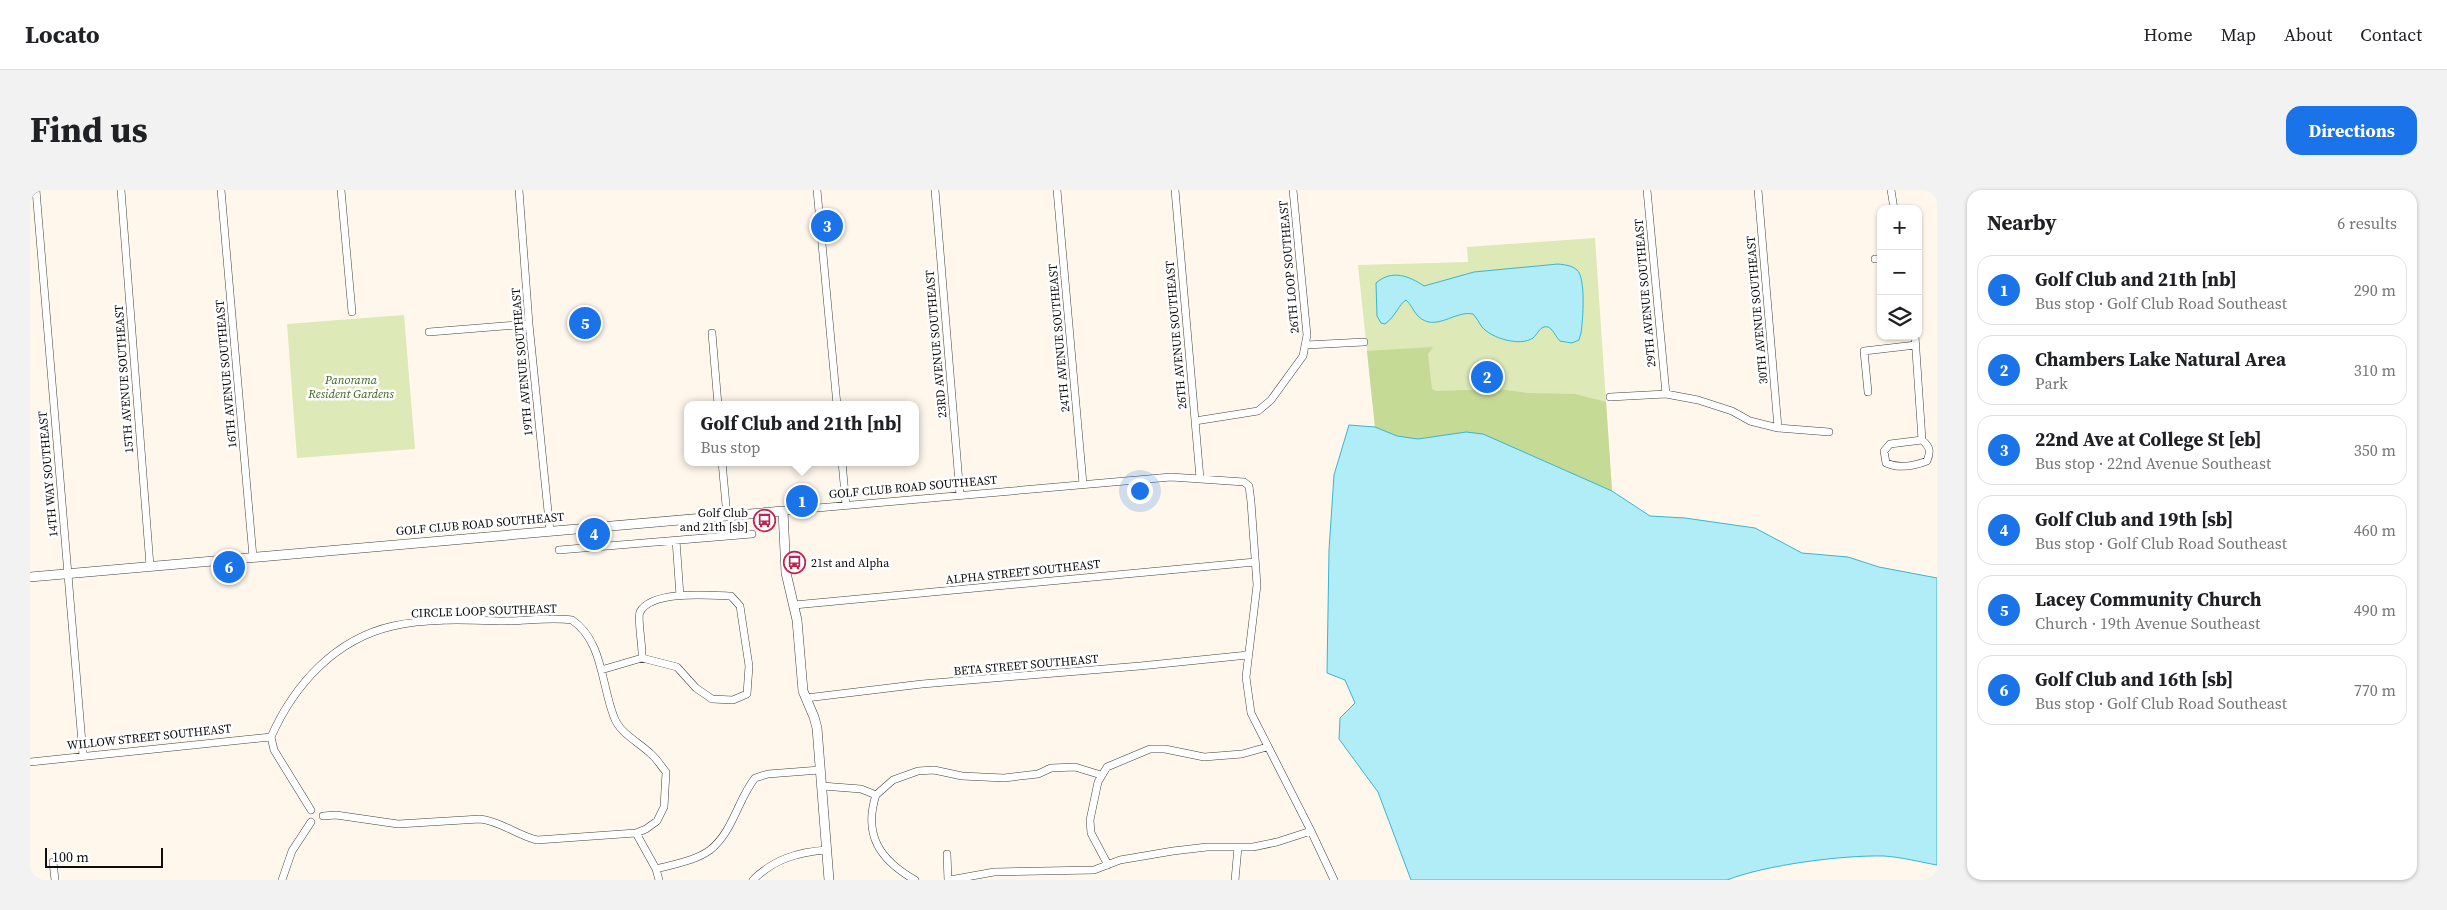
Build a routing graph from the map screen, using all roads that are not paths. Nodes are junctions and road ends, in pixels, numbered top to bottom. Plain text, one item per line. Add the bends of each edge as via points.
1 (36, 190) edge
2 (121, 190) edge
3 (221, 190) edge
4 (341, 190) edge
5 (519, 190) edge
6 (817, 190) edge
7 (935, 190) edge
8 (1057, 190) edge
9 (1175, 190) edge
10 (1293, 190) edge
11 (1647, 190) edge
12 (1758, 190) edge
13 (1891, 190) edge
14 (1893, 205) edge
15 (352, 312) dead end
16 (529, 324) junction
17 (429, 332) dead end
18 (712, 333) dead end
19 (1915, 340) edge
20 (1364, 342) dead end
21 (1306, 345) junction
22 (1916, 345) junction
23 (1868, 392) dead end
24 (1666, 394) junction
25 (1610, 397) dead end
26 (718, 401) edge
27 (837, 401) edge
28 (1195, 421) junction
29 (1778, 428) junction
30 (1829, 432) dead end
31 (1922, 440) junction
32 (722, 466) edge
33 (842, 466) edge
34 (1200, 478) junction
35 (1083, 484) junction
36 (960, 495) junction
37 (846, 505) junction
38 (783, 511) junction
39 (727, 516) junction
40 (550, 531) junction
41 (752, 534) dead end
42 (676, 540) junction
43 (559, 550) dead end
44 (253, 557) junction
45 (1255, 562) junction
46 (150, 566) junction
47 (68, 573) junction
48 (30, 577) edge
49 (680, 596) junction
50 (794, 605) junction
51 (1248, 655) junction
52 (642, 658) junction
53 (601, 670) junction
54 (806, 698) junction
55 (271, 737) junction
56 (1267, 747) junction
57 (83, 755) junction
58 (30, 762) edge
59 (820, 770) junction
60 (1101, 775) junction
61 (822, 786) junction
62 (876, 795) junction
63 (311, 810) dead end
64 (322, 816) dead end
65 (311, 822) dead end
66 (1312, 831) junction
67 (636, 834) junction
68 (1238, 847) junction
69 (827, 850) junction
70 (947, 854) dead end
71 (53, 862) dead end
72 (1108, 865) junction
73 (656, 869) junction
74 (56, 880) edge
75 (282, 880) edge
76 (659, 880) edge
77 (753, 880) edge
78 (829, 880) edge
79 (915, 880) edge
80 (949, 880) edge
81 (1235, 880) edge
82 (1334, 880) edge

1 - 47 street, 14TH WAY SOUTHEAST
2 - 46 street, 15TH AVENUE SOUTHEAST
3 - 44 street, 16TH AVENUE SOUTHEAST
4 - 15 street
5 - 16 street, 19TH AVENUE SOUTHEAST
6 - 27 street
7 - 36 street, 23RD AVENUE SOUTHEAST
8 - 35 street, 24TH AVENUE SOUTHEAST
9 - 28 street, 26TH AVENUE SOUTHEAST
10 - 21 street, 26TH LOOP SOUTHEAST
11 - 24 street, 29TH AVENUE SOUTHEAST
12 - 29 street, 30TH AVENUE SOUTHEAST
13 - 14 street
16 - 17 street
16 - 40 street, 19TH AVENUE SOUTHEAST
18 - 26 street
19 - 22 street
20 - 21 street
21 - 28 street, 26TH LOOP SOUTHEAST via 1303,356 1288,378 1258,411
22 - 23 street via 1864,351
22 - 31 street
24 - 25 street
24 - 29 street via 1698,400
28 - 34 street, 26TH AVENUE SOUTHEAST
29 - 30 street
31 - 31 street via 1890,444 1884,451 1886,463 1905,466 1927,461 1929,446
32 - 39 street
33 - 37 street
34 - 35 street, GOLF CLUB ROAD SOUTHEAST
34 - 45 street, GOLF CLUB ROAD SOUTHEAST via 1244,482 1249,486
35 - 36 street, GOLF CLUB ROAD SOUTHEAST
36 - 37 street, GOLF CLUB ROAD SOUTHEAST
37 - 38 street, GOLF CLUB ROAD SOUTHEAST
38 - 39 street, GOLF CLUB ROAD SOUTHEAST
38 - 50 street via 786,573
39 - 40 street, GOLF CLUB ROAD SOUTHEAST
40 - 44 street, GOLF CLUB ROAD SOUTHEAST
41 - 42 street
42 - 43 street
42 - 49 street
44 - 46 street, GOLF CLUB ROAD SOUTHEAST
45 - 50 street, ALPHA STREET SOUTHEAST
45 - 51 street via 1256,604
46 - 47 street, GOLF CLUB ROAD SOUTHEAST
47 - 48 street, GOLF CLUB ROAD SOUTHEAST
47 - 57 street, 14TH WAY SOUTHEAST
49 - 52 street via 664,597 646,605 640,612
49 - 52 street via 731,596 740,606 749,666 747,694 733,700 712,699 696,688 677,667
50 - 54 street
51 - 54 street, BETA STREET SOUTHEAST via 922,684
51 - 56 street via 1247,695 1251,713
52 - 53 street
53 - 55 street, CIRCLE LOOP SOUTHEAST via 593,644 581,626 572,620 471,620 394,626 347,644 322,664 302,683
53 - 67 street, CIRCLE LOOP SOUTHEAST via 614,719 666,772 664,807 657,821
54 - 59 street via 814,717
55 - 57 street, WILLOW STREET SOUTHEAST
55 - 63 street via 274,750
56 - 60 street via 1242,754 1204,757 1150,749 1120,760
56 - 66 street
57 - 58 street, WILLOW STREET SOUTHEAST
59 - 61 street
59 - 73 street via 755,778 721,838 710,850
60 - 62 street via 1075,767 985,778 934,770 918,771 893,780
60 - 72 street via 1091,807 1091,833
61 - 62 street via 861,789
61 - 69 street
62 - 79 street via 872,825 878,847 901,872
64 - 67 street via 398,824 490,820 537,840
65 - 75 street via 292,851
66 - 68 street via 1277,842
66 - 82 street
67 - 73 street
68 - 72 street via 1173,851
68 - 81 street
69 - 77 street via 783,858
69 - 78 street
70 - 80 street
71 - 74 street
72 - 80 street via 1094,870 994,872
73 - 76 street

